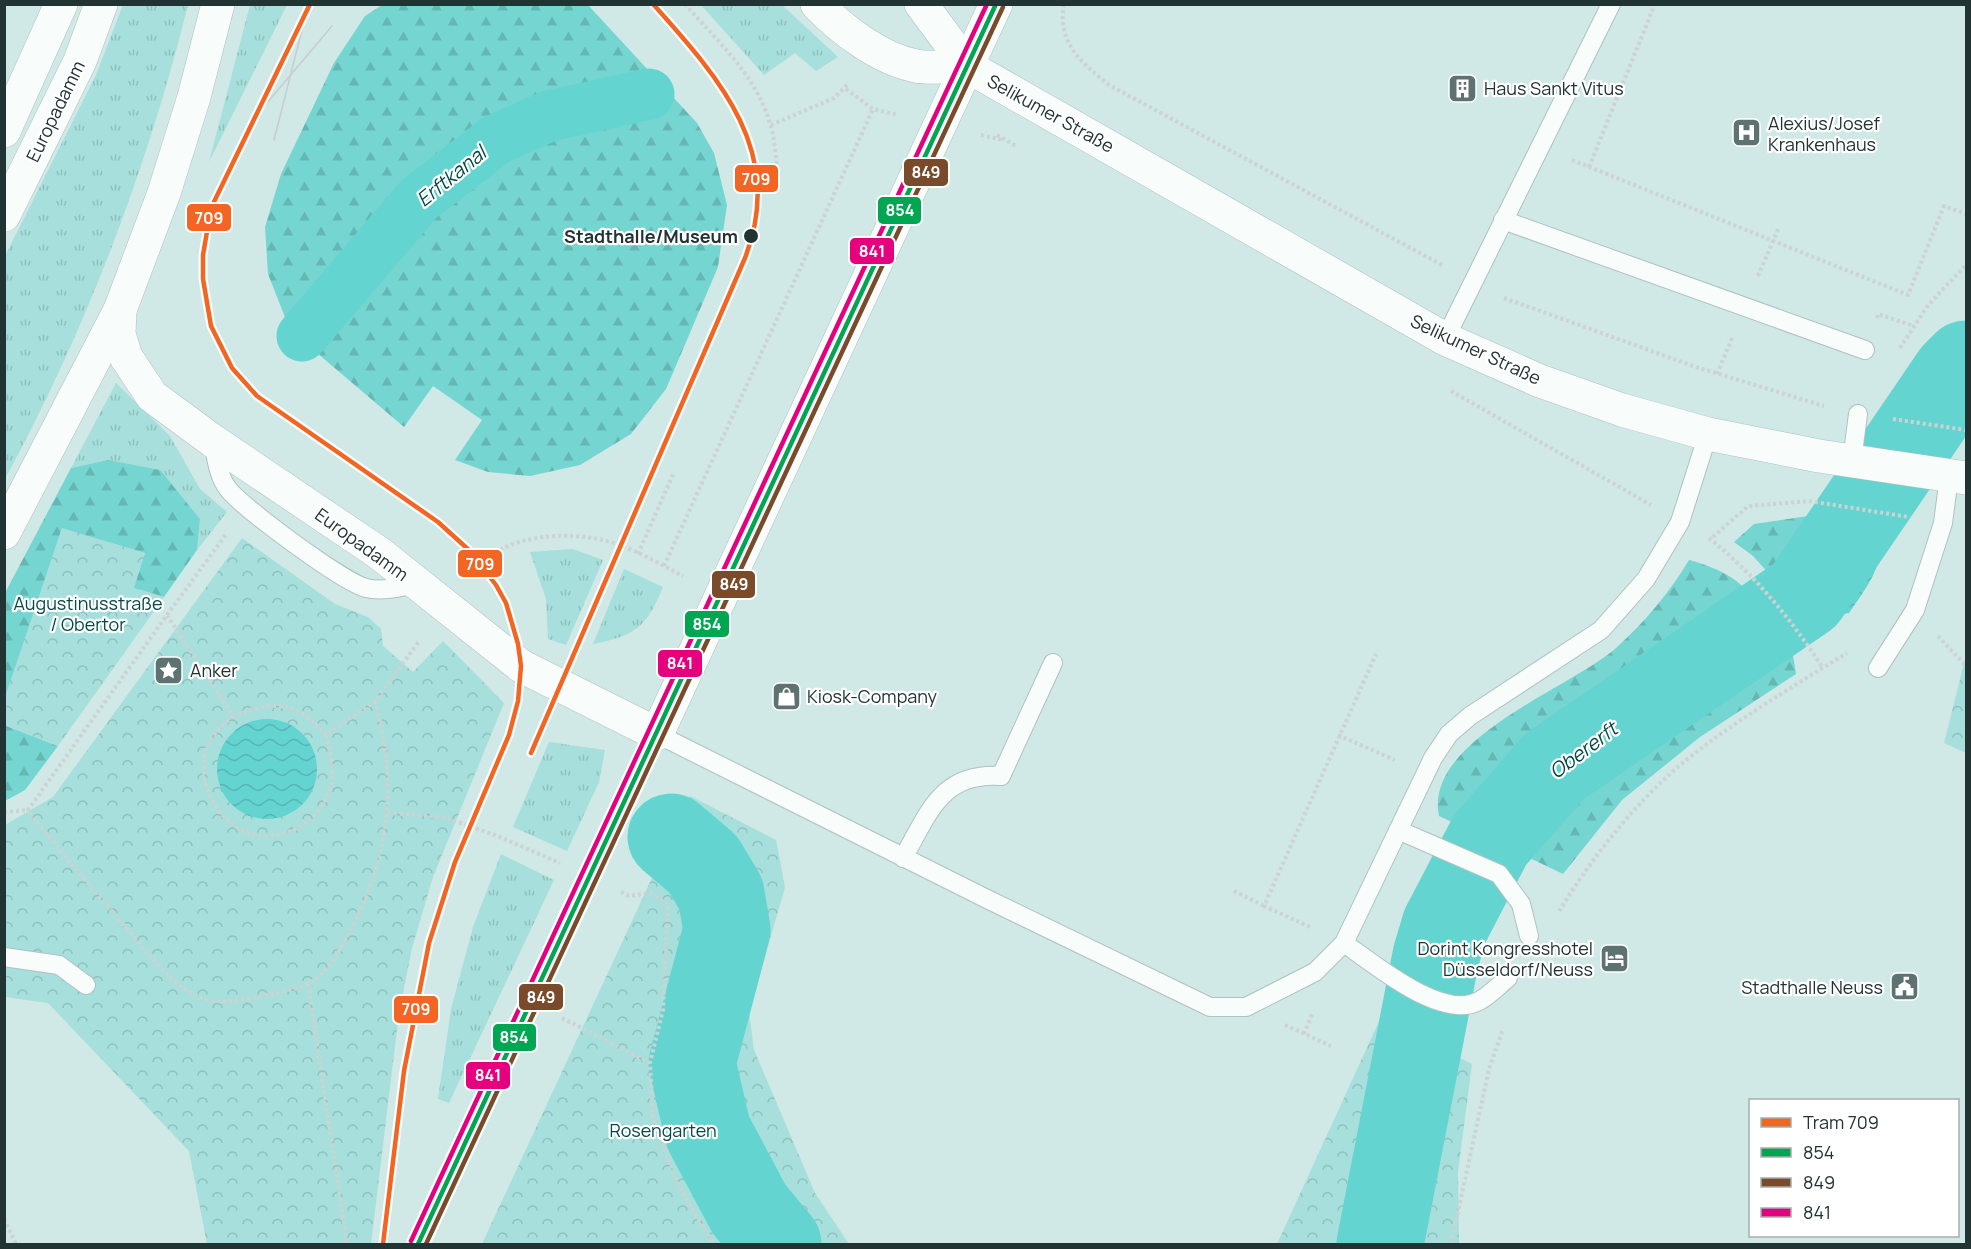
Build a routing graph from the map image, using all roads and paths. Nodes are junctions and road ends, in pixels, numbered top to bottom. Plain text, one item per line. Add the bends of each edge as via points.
1 (61, 4) edge
2 (101, 4) edge
3 (218, 4) edge
4 (685, 4) edge
5 (817, 4) edge
6 (921, 4) edge
7 (996, 4) edge
8 (1064, 4) edge
9 (1611, 4) edge
10 (1654, 4) edge
11 (968, 66) junction
12 (1109, 85) dead end
13 (846, 89) dead end
14 (873, 109) dead end
15 (771, 125) junction
16 (4, 131) edge
17 (1540, 147) junction
18 (1589, 167) junction
19 (778, 183) dead end
20 (1966, 214) edge
21 (4, 215) edge
22 (1503, 220) junction
23 (1966, 265) edge
24 (120, 310) junction
25 (1885, 316) dead end
26 (1914, 326) junction
27 (1445, 339) junction
28 (1865, 350) dead end
29 (1896, 355) dead end
30 (1858, 414) dead end
31 (1899, 420) dead end
32 (1964, 430) edge
33 (1708, 434) junction
34 (1861, 462) junction
35 (674, 472) dead end
36 (1948, 476) edge
37 (1895, 515) dead end
38 (228, 531) dead end
39 (4, 533) edge
40 (639, 554) junction
41 (664, 566) junction
42 (721, 594) junction
43 (445, 606) junction
44 (167, 615) junction
45 (1851, 650) dead end
46 (1376, 654) dead end
47 (1053, 663) dead end
48 (1823, 668) junction
49 (1878, 668) dead end
50 (375, 701) junction
51 (233, 716) junction
52 (657, 734) junction
53 (326, 735) junction
54 (1338, 735) junction
55 (1425, 773) junction
56 (27, 810) junction
57 (4, 812) edge
58 (388, 813) junction
59 (1398, 830) junction
60 (903, 858) junction
61 (590, 876) junction
62 (1234, 891) dead end
63 (651, 893) dead end
64 (1264, 906) junction
65 (1558, 912) dead end
66 (1529, 936) dead end
67 (1344, 943) junction
68 (4, 957) edge
69 (1509, 978) dead end
70 (308, 984) junction
71 (86, 985) dead end
72 (531, 1002) junction
73 (1504, 1026) dead end
74 (650, 1063) junction
75 (4, 1219) edge
76 (16, 1245) edge
77 (347, 1245) edge
78 (418, 1245) edge
79 (713, 1245) edge
80 (1451, 1245) edge

1 - 16 street, Europadamm
2 - 21 street, Europadamm via 80,61
3 - 24 street via 164,194
4 - 15 path via 742,70 760,97
5 - 11 street via 870,47 916,66
6 - 11 street
7 - 11 street
8 - 12 path via 1061,19 1075,57
9 - 17 lane
10 - 18 path
11 - 27 street, Selikumer Straße
11 - 42 street
13 - 15 path
14 - 41 path
15 - 19 path
17 - 18 path
17 - 22 lane
18 - 20 path via 1908,295 1944,206
22 - 27 lane
22 - 28 lane
23 - 26 path
24 - 39 street
24 - 43 street, Europadamm via 119,334 126,357 152,396 379,553
25 - 26 path
26 - 29 path
27 - 33 street, Selikumer Straße via 1540,381
30 - 34 lane
31 - 32 path
33 - 34 street, Selikumer Straße
33 - 55 lane via 1680,522 1646,579 1601,630 1449,734
34 - 36 street, Selikumer Straße
35 - 40 path
36 - 49 lane via 1943,523 1915,610
37 - 48 path via 1809,501 1748,507 1710,539 1765,590 1797,628
38 - 44 path
40 - 41 path
40 - 43 path via 598,539 568,535 529,540 502,549 482,562
41 - 42 path
42 - 52 street
43 - 50 path
43 - 52 street, Europadamm via 521,666
44 - 51 path
44 - 56 path
45 - 48 path
46 - 54 path
47 - 60 lane via 1001,776 979,774 957,782 940,796
48 - 65 path via 1698,751 1632,812
50 - 53 path
50 - 58 path via 384,736
51 - 53 path via 257,706 285,705 310,717
51 - 53 path via 213,736 204,759 204,779 213,804 230,823 250,833 272,836 297,829 318,812 332,785 332,759
52 - 60 lane
52 - 61 lane
54 - 55 path
54 - 64 path
55 - 59 lane
56 - 57 path
56 - 70 path via 167,975 203,999 245,1000
58 - 61 path via 443,817 470,825
58 - 70 path via 379,864 363,906 331,966
59 - 66 lane via 1499,874 1521,903
59 - 67 lane
60 - 67 lane via 1210,1007 1246,1006 1315,972
61 - 72 lane
62 - 64 path
63 - 74 path via 668,904 663,1010
64 - 67 path
67 - 69 lane via 1405,986 1452,1006 1478,1002
68 - 71 lane via 59,965
70 - 77 path
72 - 74 path
72 - 78 lane
73 - 80 path via 1488,1069
74 - 79 path via 654,1118 676,1181
75 - 76 path

